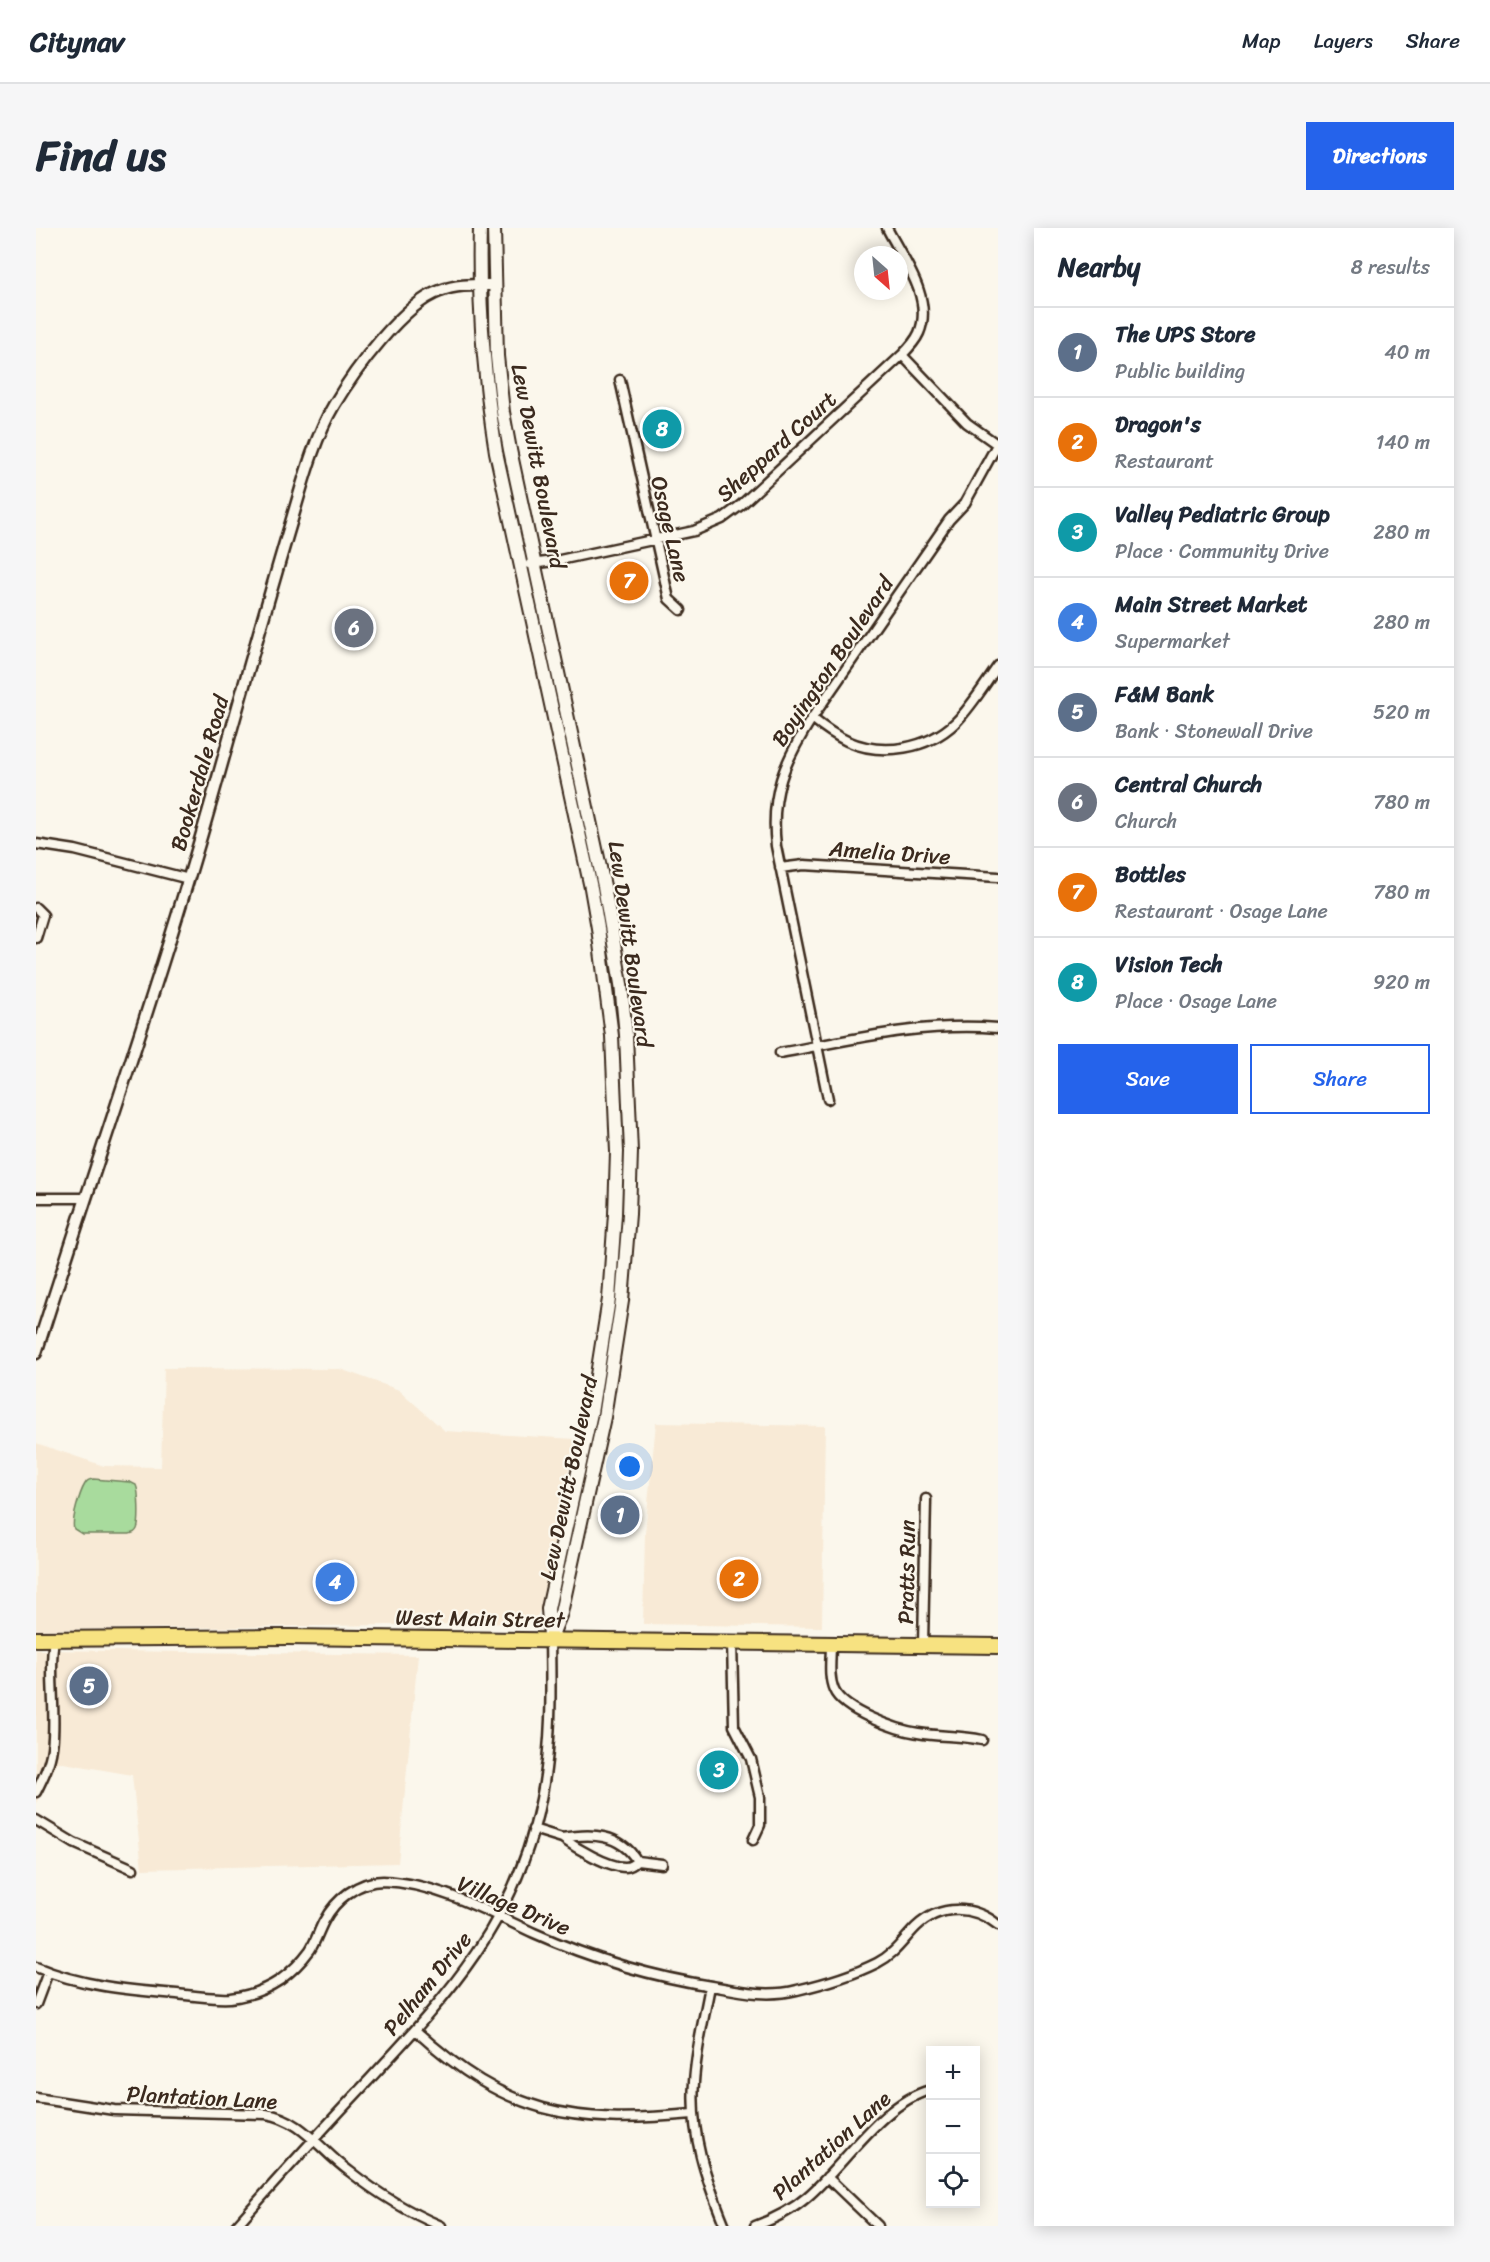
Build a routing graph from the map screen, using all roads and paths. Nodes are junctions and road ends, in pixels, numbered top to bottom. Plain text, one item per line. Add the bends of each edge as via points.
1 (480, 228) edge
2 (494, 228) edge
3 (887, 228) edge
4 (480, 285) junction
5 (494, 285) junction
6 (902, 356) junction
7 (620, 380) dead end
8 (998, 444) edge
9 (654, 540) junction
10 (536, 563) junction
11 (520, 567) junction
12 (681, 610) dead end
13 (998, 666) edge
14 (812, 718) junction
15 (36, 844) edge
16 (780, 868) junction
17 (998, 877) edge
18 (189, 879) junction
19 (36, 908) edge
20 (612, 926) junction
21 (598, 928) junction
22 (36, 938) edge
23 (998, 1028) edge
24 (817, 1046) junction
25 (780, 1053) dead end
26 (828, 1098) dead end
27 (36, 1198) edge
28 (85, 1198) junction
29 (36, 1353) edge
30 (926, 1499) dead end
31 (36, 1639) edge
32 (54, 1639) junction
33 (550, 1640) junction
34 (732, 1642) junction
35 (831, 1644) junction
36 (923, 1645) junction
37 (998, 1646) edge
38 (982, 1740) dead end
39 (36, 1792) edge
40 (36, 1820) edge
41 (533, 1829) junction
42 (562, 1838) junction
43 (753, 1840) dead end
44 (638, 1861) junction
45 (662, 1864) dead end
46 (133, 1869) dead end
47 (500, 1916) junction
48 (998, 1925) edge
49 (36, 1967) edge
50 (48, 1972) junction
51 (710, 1986) junction
52 (36, 2004) edge
53 (415, 2030) junction
54 (926, 2092) edge
55 (36, 2098) edge
56 (693, 2114) junction
57 (313, 2140) junction
58 (827, 2177) junction
59 (236, 2226) edge
60 (441, 2226) edge
61 (725, 2226) edge
62 (755, 2226) edge
63 (878, 2226) edge

1 - 4 main road, Lew Dewitt Boulevard
2 - 5 main road, Lew Dewitt Boulevard
3 - 6 street, Sheppard Court via 918,288 922,307 919,334
4 - 5 street, Bookerdale Road
4 - 11 main road, Lew Dewitt Boulevard via 490,414
4 - 18 street, Bookerdale Road via 447,288 413,306 381,341 328,415 262,620
5 - 10 main road, Lew Dewitt Boulevard via 496,356 503,412
6 - 8 street via 967,423
6 - 9 street, Sheppard Court via 734,511 703,529
7 - 9 street, Osage Lane
8 - 14 street, Boyington Boulevard via 965,503 949,520
9 - 10 street, Sheppard Court
9 - 12 street, Osage Lane via 669,599
10 - 11 street, Sheppard Court
10 - 20 main road, Lew Dewitt Boulevard
11 - 21 main road, Lew Dewitt Boulevard
13 - 14 street via 956,722 915,745 894,749 862,746 837,736
14 - 16 street, Boyington Boulevard via 792,750 778,785 774,816
15 - 18 street
16 - 17 street, Amelia Drive via 804,865
16 - 24 street, Boyington Boulevard
18 - 28 street, Bookerdale Road
19 - 22 street via 43,915
20 - 21 street
20 - 33 main road, Lew Dewitt Boulevard via 626,1035 631,1152 622,1301 604,1417 561,1613
21 - 33 main road, Lew Dewitt Boulevard via 612,1036 617,1152 615,1214 609,1299 591,1413 548,1609
23 - 24 street via 914,1028
24 - 25 street
24 - 26 street, Boyington Boulevard
27 - 28 street
28 - 29 street, Bookerdale Road
30 - 36 street, Pratts Run
31 - 32 main road, West Main Street
32 - 33 main road, West Main Street
32 - 39 street via 52,1749
33 - 34 main road, West Main Street
33 - 41 street, Pelham Drive via 549,1742 544,1786
34 - 35 main road, West Main Street
34 - 43 street via 734,1726 751,1760 760,1797 760,1825
35 - 36 main road, West Main Street
35 - 38 street via 833,1687 846,1705 901,1729
36 - 37 main road, West Main Street
40 - 46 street via 74,1843
41 - 42 street
41 - 47 street, Pelham Drive
42 - 44 street via 585,1853 622,1867
42 - 44 street via 601,1835 630,1850
44 - 45 street
47 - 50 street, Village Drive via 426,1889 382,1881 345,1895 330,1911 310,1950 293,1969 267,1987 243,1996 218,1998 122,1989
47 - 51 street, Village Drive via 602,1960
47 - 53 street, Pelham Drive via 463,1974
48 - 51 street, Village Drive via 974,1911 942,1912 925,1920 896,1952 838,1977 782,1993
49 - 50 street, Village Drive
50 - 52 street
51 - 56 street via 695,2072
53 - 56 street via 476,2079 551,2111 605,2119
53 - 57 street, Pelham Drive
54 - 58 street, Plantation Lane via 892,2112
55 - 57 street, Plantation Lane via 114,2110 270,2115 291,2121
56 - 61 street via 703,2170
57 - 59 street, Pelham Drive
57 - 60 street, Plantation Lane via 374,2189
58 - 62 street, Plantation Lane via 795,2207
58 - 63 street

